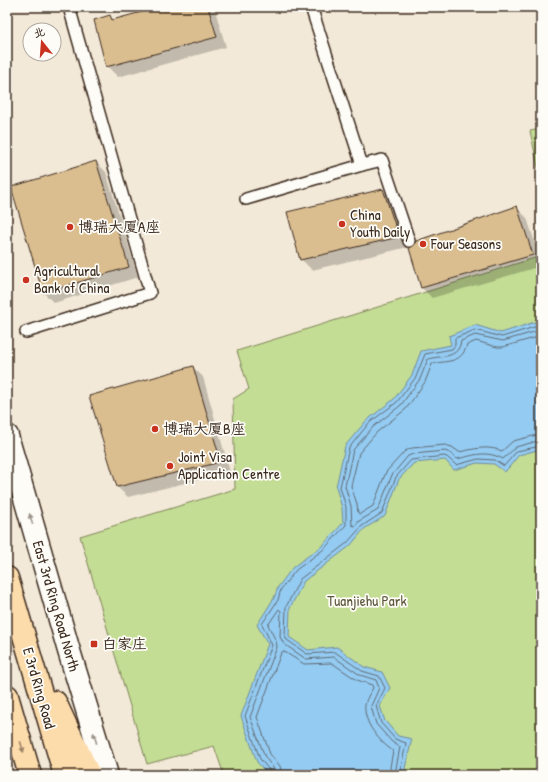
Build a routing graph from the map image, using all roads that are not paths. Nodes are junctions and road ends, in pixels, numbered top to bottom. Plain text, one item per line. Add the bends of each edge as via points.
1 (69, 7) edge
2 (310, 7) edge
3 (362, 164) junction
4 (246, 199) dead end
5 (409, 241) dead end
6 (26, 332) dead end
7 (7, 436) edge
8 (7, 578) edge
9 (24, 635) junction
10 (7, 696) edge
11 (30, 775) edge
12 (65, 775) edge
13 (88, 775) edge
14 (107, 775) edge

1 - 6 lane via 150,293
2 - 3 lane
3 - 4 lane
3 - 5 lane via 382,160
14 -> 7 street, East 3rd Ring Road North
8 - 9 highway, E 3rd Ring Road
9 - 12 highway, E 3rd Ring Road
9 - 13 highway
10 -> 11 highway

